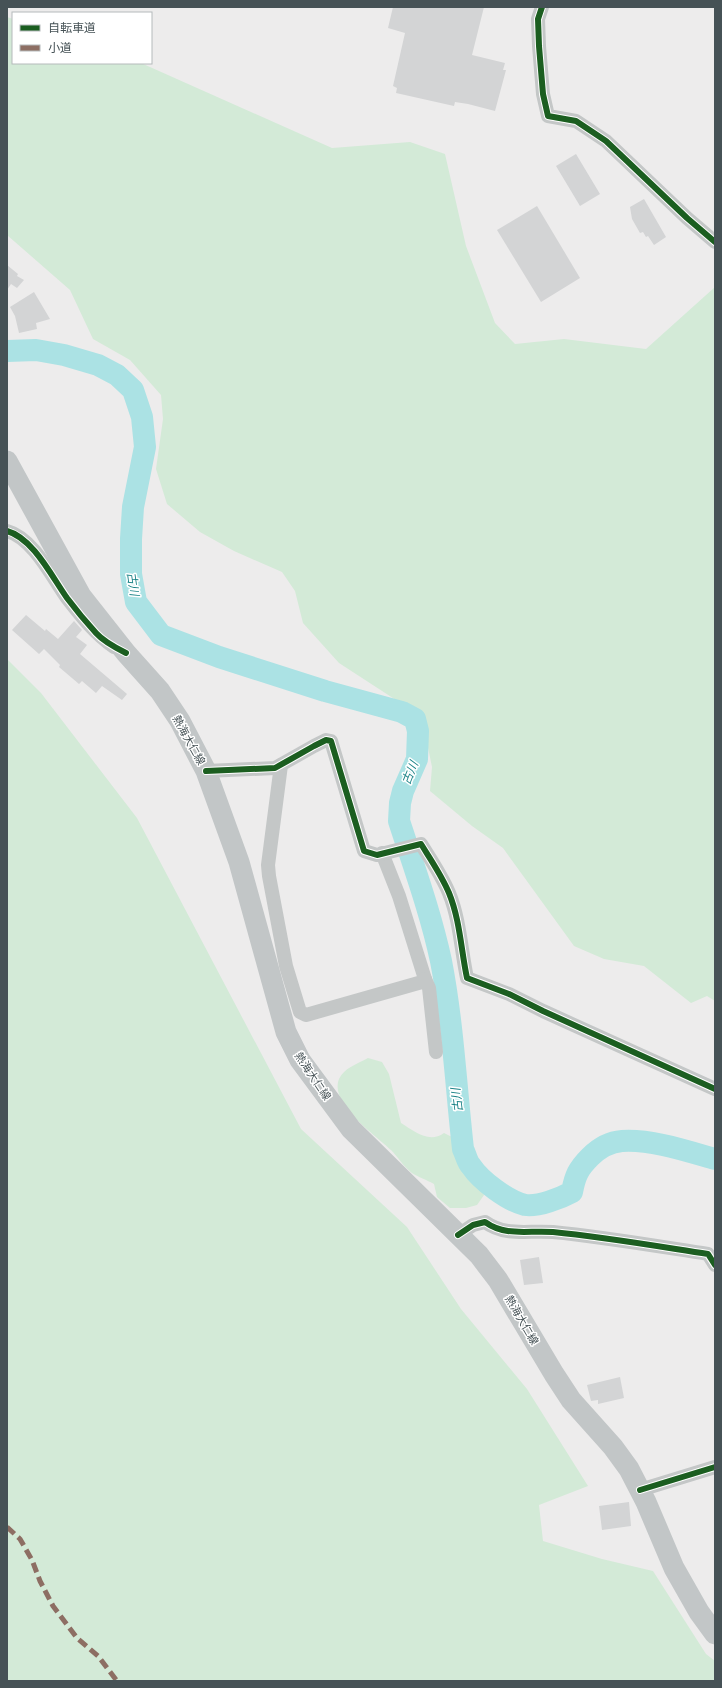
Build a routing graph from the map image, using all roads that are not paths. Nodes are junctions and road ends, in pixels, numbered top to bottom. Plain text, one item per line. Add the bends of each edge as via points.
1 (542, 7) edge
2 (715, 242) edge
3 (7, 461) edge
4 (7, 531) edge
5 (126, 653) junction
6 (281, 765) junction
7 (206, 771) junction
8 (386, 852) junction
9 (426, 979) junction
10 (436, 1052) dead end
11 (715, 1089) edge
12 (458, 1235) junction
13 (715, 1265) edge
14 (715, 1467) edge
15 (640, 1490) junction
16 (715, 1634) edge

1 - 2 street via 538,19 539,46 543,94 548,116 576,121 606,140
3 - 5 main road, 熱海大仁線 via 81,596
4 - 5 street via 32,548 67,598 97,634
5 - 7 main road, 熱海大仁線 via 160,691 180,721
6 - 7 street via 268,769
6 - 8 street via 326,740 331,741 364,851 377,855
6 - 9 street via 268,865 275,917 300,1012 306,1015
7 - 12 main road, 熱海大仁線 via 239,862 286,1032 300,1060 351,1129
8 - 9 street
8 - 11 street via 421,844 449,893 468,978 509,994
9 - 10 street via 430,988
12 - 13 street via 473,1225 485,1222 494,1229 510,1232 553,1232 708,1254
12 - 15 main road, 熱海大仁線 via 479,1255 498,1280 571,1400 613,1447
14 - 15 street
15 - 16 main road, 熱海大仁線 via 674,1568 698,1612

